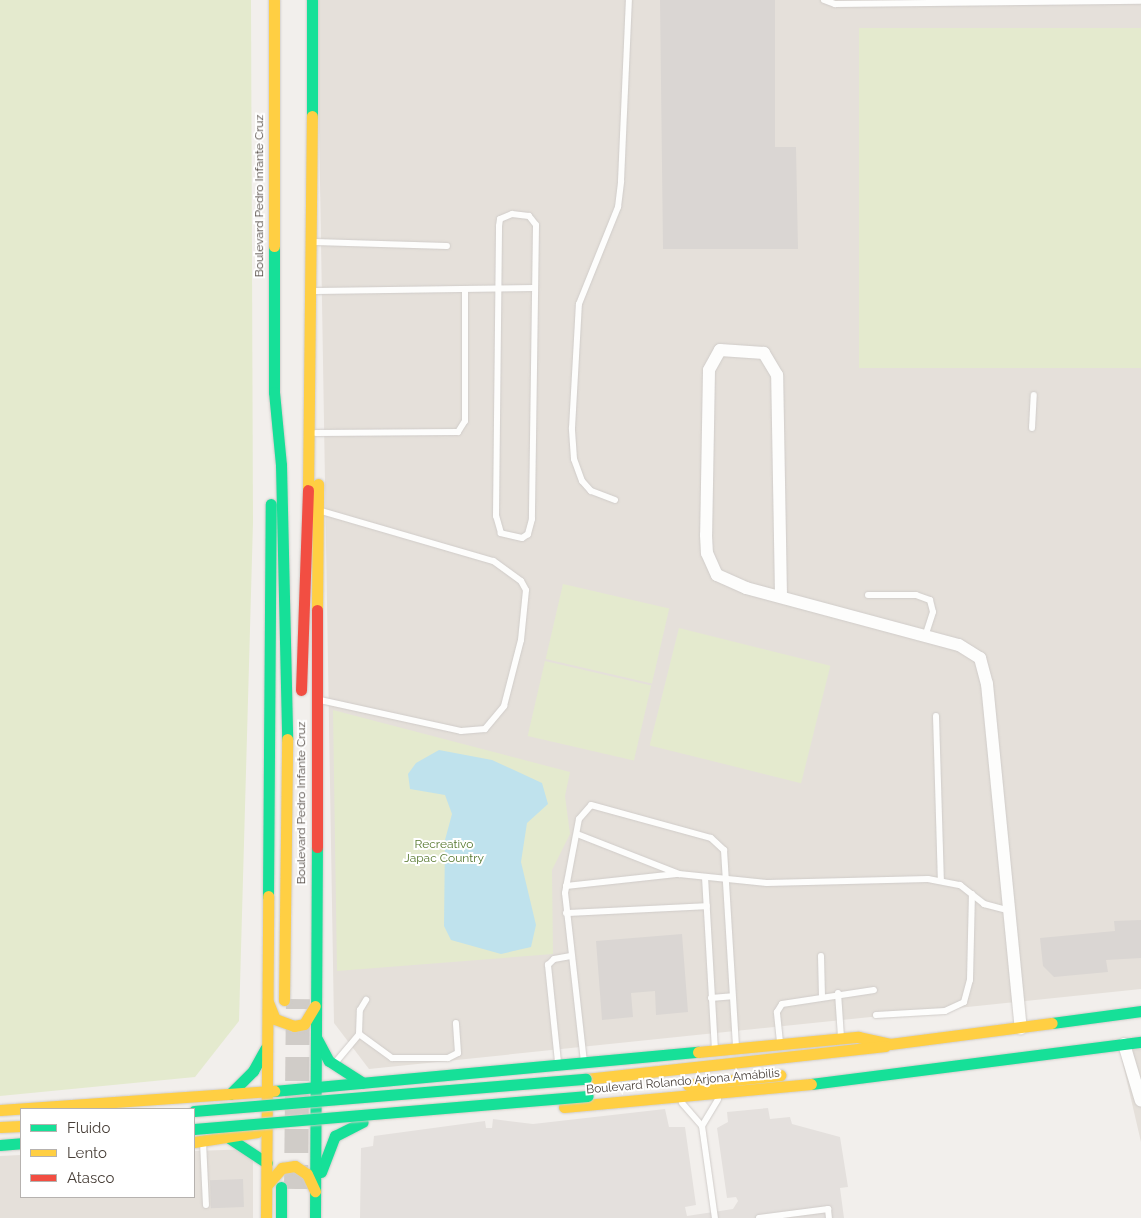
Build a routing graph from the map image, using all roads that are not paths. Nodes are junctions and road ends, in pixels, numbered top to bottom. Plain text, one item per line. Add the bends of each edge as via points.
1 (274, 0) edge
2 (312, 0) edge
3 (629, 0) edge
4 (824, 0) edge
5 (1141, 1) edge
6 (312, 242) junction
7 (447, 246) dead end
8 (498, 288) junction
9 (534, 288) junction
10 (465, 290) junction
11 (312, 291) junction
12 (312, 388) junction
13 (274, 392) junction
14 (1034, 395) dead end
15 (1032, 428) dead end
16 (316, 433) junction
17 (614, 500) dead end
18 (320, 511) junction
19 (868, 595) dead end
20 (781, 596) junction
21 (926, 634) junction
22 (317, 699) junction
23 (301, 701) dead end
24 (936, 716) dead end
25 (576, 834) junction
26 (679, 874) junction
27 (705, 877) junction
28 (728, 880) junction
29 (941, 881) junction
30 (566, 886) junction
31 (299, 887) dead end
32 (972, 894) junction
33 (707, 906) junction
34 (1007, 910) junction
35 (566, 913) junction
36 (298, 944) dead end
37 (571, 956) junction
38 (821, 956) dead end
39 (874, 990) dead end
40 (838, 993) junction
41 (732, 996) junction
42 (822, 997) junction
43 (712, 998) junction
44 (284, 1000) tunnel mouth
45 (366, 1000) dead end
46 (268, 1001) junction
47 (315, 1006) junction
48 (1141, 1011) edge
49 (876, 1015) dead end
50 (456, 1023) dead end
51 (1021, 1028) junction
52 (268, 1032) junction
53 (315, 1034) junction
54 (359, 1034) junction
55 (841, 1039) junction
56 (1141, 1042) edge
57 (780, 1044) junction
58 (890, 1044) junction
59 (1124, 1044) junction
60 (736, 1048) junction
61 (715, 1050) junction
62 (585, 1063) junction
63 (334, 1065) junction
64 (559, 1066) junction
65 (890, 1071) junction
66 (363, 1083) junction
67 (315, 1087) junction
68 (267, 1092) junction
69 (230, 1094) junction
70 (732, 1094) junction
71 (675, 1099) junction
72 (1141, 1101) edge
73 (29, 1108) edge
74 (20, 1109) edge
75 (0, 1110) edge
76 (195, 1111) edge
77 (363, 1122) junction
78 (20, 1126) edge
79 (315, 1126) junction
80 (702, 1126) junction
81 (0, 1127) edge
82 (195, 1129) edge
83 (267, 1130) junction
84 (226, 1136) junction
85 (198, 1142) edge
86 (20, 1143) edge
87 (0, 1145) edge
88 (20, 1155) edge
89 (0, 1157) edge
90 (267, 1163) junction
91 (267, 1185) junction
92 (281, 1187) dead end
93 (315, 1190) junction
94 (206, 1205) dead end
95 (266, 1218) edge
96 (280, 1218) edge
97 (316, 1218) edge
98 (715, 1218) edge
99 (759, 1218) edge
100 (829, 1218) edge

1 - 13 main road, Boulevard Pedro Infante Cruz
2 - 6 main road, Boulevard Pedro Infante Cruz
3 - 17 lane via 622,181 618,207 579,304 572,428 574,459 582,481 591,491
4 - 5 lane via 835,4
6 - 7 lane
6 - 11 main road, Boulevard Pedro Infante Cruz
8 - 9 lane
8 - 9 lane via 500,219 512,214 529,216 536,225
8 - 9 lane via 496,516 501,533 522,538 528,534 532,519
8 - 10 lane
10 - 11 lane
10 - 16 lane via 465,421 458,432
11 - 12 main road, Boulevard Pedro Infante Cruz
12 - 16 main road, Boulevard Pedro Infante Cruz
12 - 23 main road, Boulevard Pedro Infante Cruz
13 - 44 main road, Boulevard Pedro Infante Cruz via 281,465 287,792
13 - 46 main road, Boulevard Pedro Infante Cruz
14 - 15 lane
16 - 18 main road, Boulevard Pedro Infante Cruz
18 - 22 main road, Boulevard Pedro Infante Cruz
18 - 22 lane via 493,561 521,581 526,590 521,640 504,706 485,729 461,731
19 - 21 lane via 916,595 930,600 933,612
20 - 20 street via 777,375 764,354 720,350 709,370 706,553 717,575
20 - 21 street
21 - 34 street via 972,650 984,668
22 - 47 main road, Boulevard Pedro Infante Cruz
24 - 29 lane
25 - 26 lane
25 - 28 lane via 582,811 591,805 711,838 724,850
25 - 30 lane
26 - 27 lane
26 - 30 lane
27 - 28 lane
27 - 33 lane
28 - 29 lane
28 - 41 lane
29 - 32 lane
30 - 35 lane
31 - 36 main road, Boulevard Pedro Infante Cruz
32 - 34 lane via 990,906
32 - 49 lane via 970,980 964,1002 945,1011
33 - 35 lane
33 - 43 lane
34 - 51 street
35 - 37 lane
37 - 62 lane
37 - 64 lane via 554,958 548,965
38 - 42 lane
39 - 40 lane
40 - 42 lane
40 - 55 lane
41 - 43 lane
41 - 60 lane
42 - 57 lane via 779,1006
43 - 61 lane
45 - 54 lane via 360,1010
46 - 47 main road via 275,1019 294,1026 304,1024
46 - 52 main road, Boulevard Pedro Infante Cruz
47 - 53 main road, Boulevard Pedro Infante Cruz
48 - 51 main road
50 - 54 lane via 458,1053 448,1058 392,1058
51 - 58 main road
52 - 68 main road, Boulevard Pedro Infante Cruz
52 - 69 main road via 260,1061
53 - 63 main road
53 - 67 main road, Boulevard Pedro Infante Cruz
54 - 63 lane
55 - 57 main road
55 - 58 main road
56 - 59 main road, Boulevard Rolando Arjona Amábilis
57 - 60 main road
58 - 76 main road, Boulevard Rolando Arjona Amábilis, bridge via 834,1054 586,1079
59 - 65 main road, Boulevard Rolando Arjona Amábilis
59 - 72 street
60 - 61 main road
61 - 62 main road
62 - 64 main road
63 - 66 main road
64 - 66 main road
65 - 70 main road, Boulevard Rolando Arjona Amábilis
65 - 82 main road, Boulevard Rolando Arjona Amábilis, bridge via 832,1069 588,1096
66 - 67 main road
67 - 68 main road
67 - 79 main road, Boulevard Pedro Infante Cruz
68 - 69 main road
68 - 83 main road, Boulevard Pedro Infante Cruz
69 - 73 main road
70 - 71 main road, Boulevard Rolando Arjona Amábilis
70 - 80 lane via 719,1098
71 - 77 main road, Boulevard Rolando Arjona Amábilis
71 - 80 lane via 691,1110
74 - 75 main road
77 - 79 main road, Boulevard Rolando Arjona Amábilis
77 - 93 main road via 335,1136
78 - 81 main road
79 - 83 main road, Boulevard Rolando Arjona Amábilis
79 - 93 main road, Boulevard Pedro Infante Cruz
80 - 98 lane
83 - 84 main road, Boulevard Rolando Arjona Amábilis
83 - 90 main road, Boulevard Pedro Infante Cruz
84 - 85 main road, Boulevard Rolando Arjona Amábilis
84 - 90 main road
85 - 94 lane
86 - 87 main road
88 - 89 main road
90 - 91 main road, Boulevard Pedro Infante Cruz
91 - 93 main road via 282,1168 295,1166 307,1174
91 - 95 main road, Boulevard Pedro Infante Cruz
92 - 96 main road
93 - 97 main road, Boulevard Pedro Infante Cruz
99 - 100 lane via 828,1209

